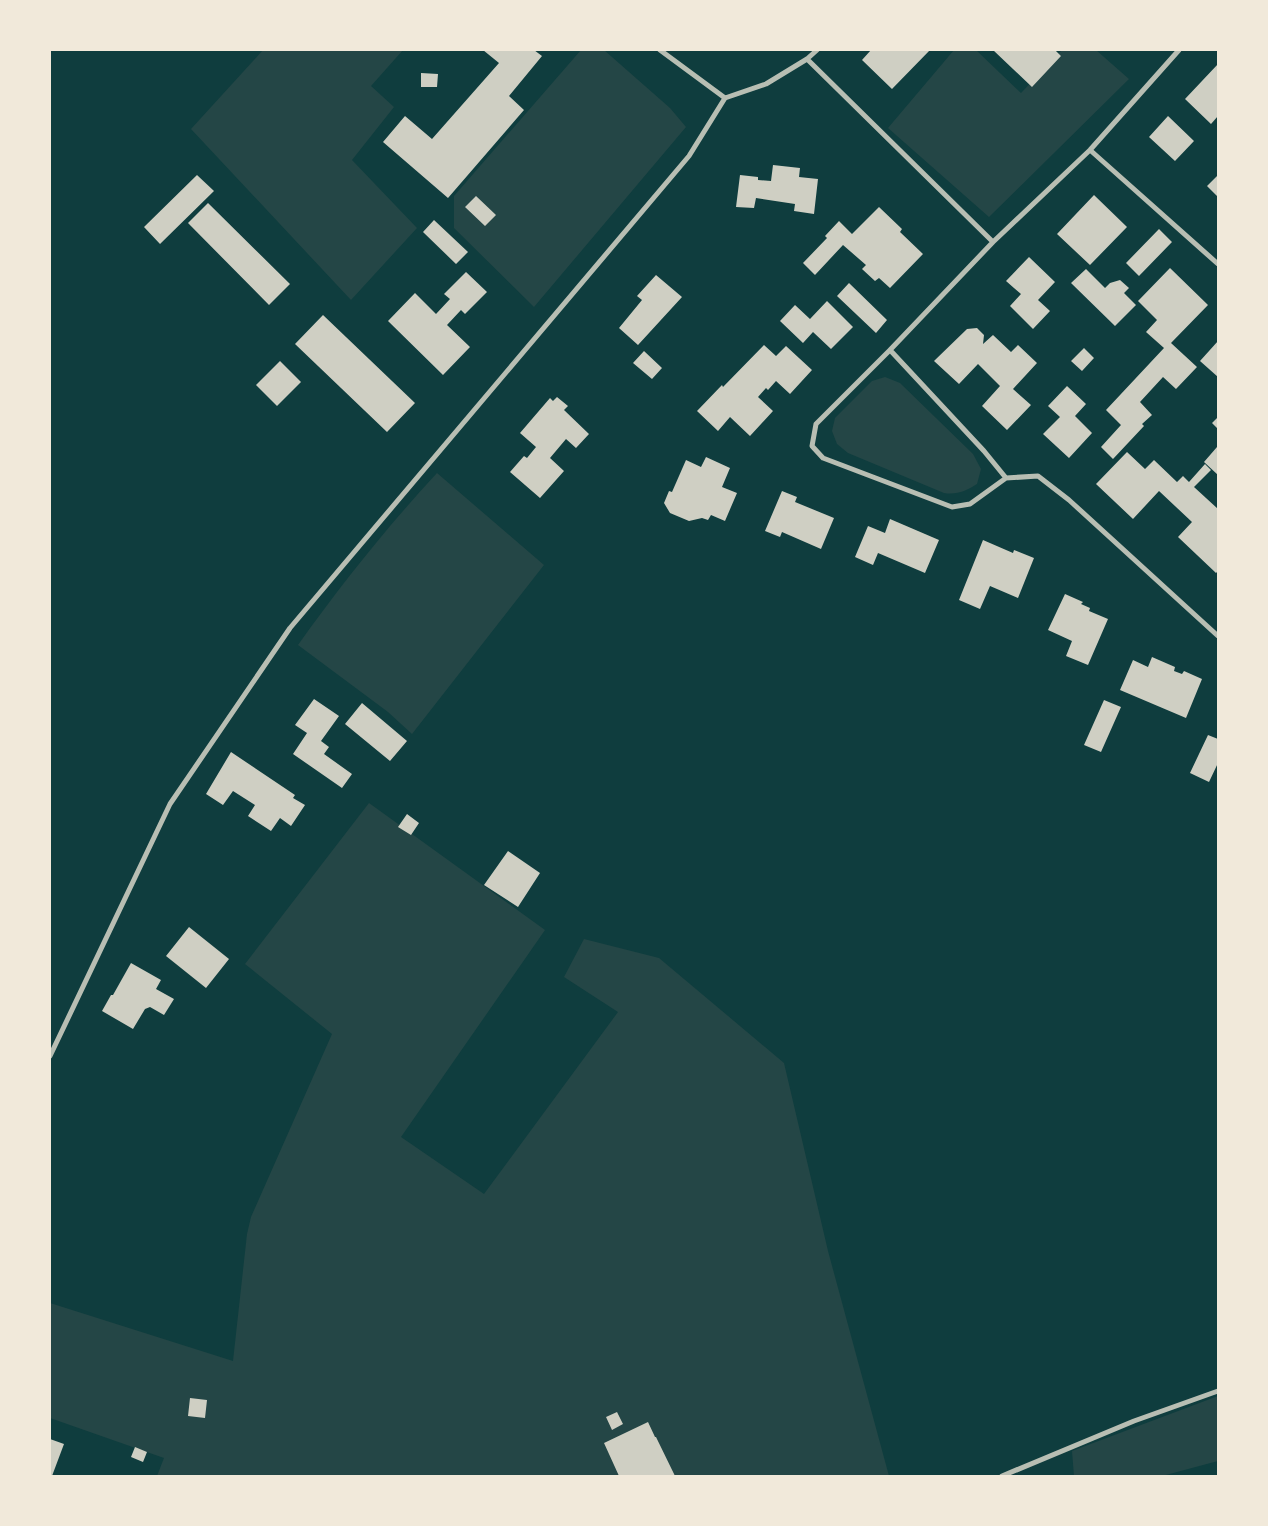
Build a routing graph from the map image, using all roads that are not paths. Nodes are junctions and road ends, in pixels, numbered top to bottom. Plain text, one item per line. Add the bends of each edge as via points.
1 (660, 50) edge
2 (816, 50) edge
3 (1179, 50) edge
4 (807, 59) junction
5 (725, 98) junction
6 (1090, 150) junction
7 (993, 242) junction
8 (1218, 264) edge
9 (890, 350) junction
10 (1006, 478) junction
11 (1218, 636) edge
12 (50, 1056) edge
13 (1218, 1391) edge
14 (1002, 1476) edge

1 - 5 street
2 - 4 street
3 - 6 street
4 - 5 street via 766,84
4 - 7 street
5 - 12 street via 689,156 290,628 170,804
6 - 7 street
6 - 8 street
7 - 9 street
9 - 10 street
9 - 10 street via 816,424 812,446 823,458 952,507 970,504
10 - 11 street via 1038,476 1069,500
13 - 14 street via 1134,1421

